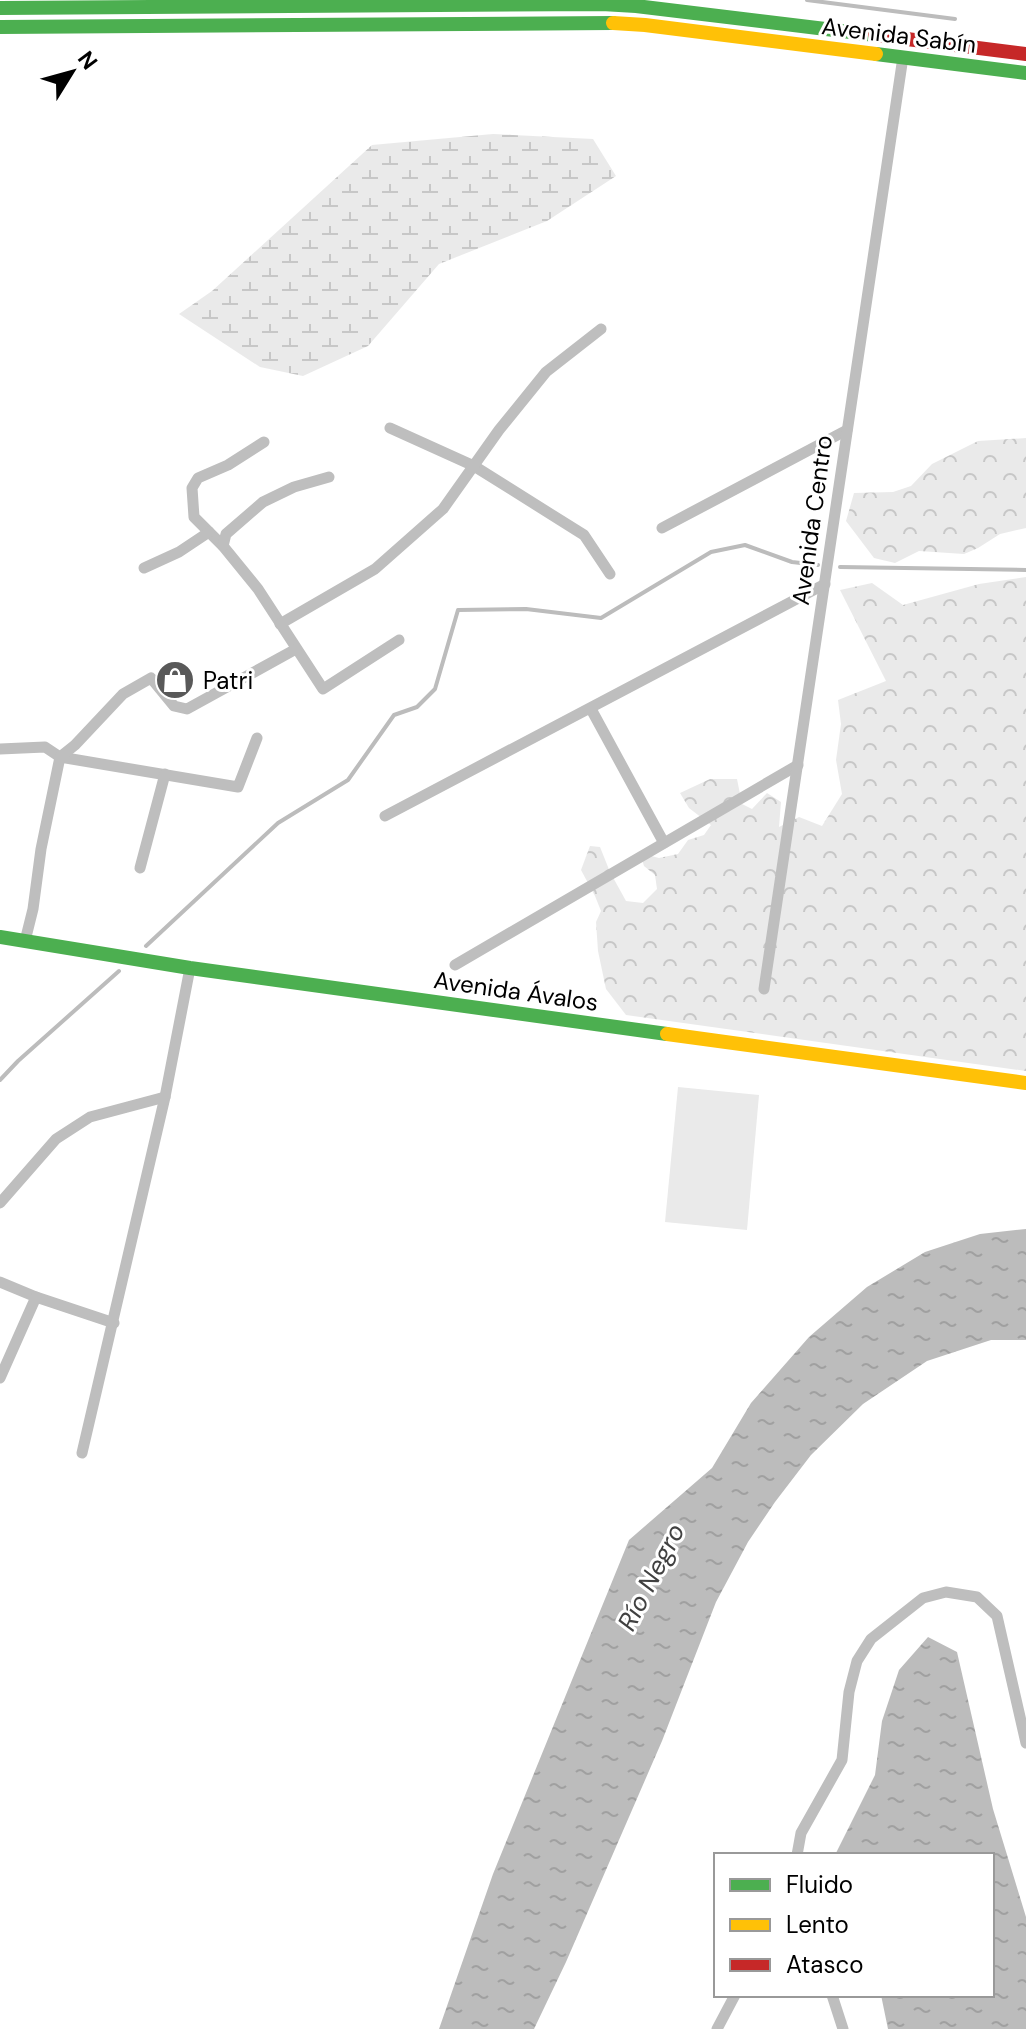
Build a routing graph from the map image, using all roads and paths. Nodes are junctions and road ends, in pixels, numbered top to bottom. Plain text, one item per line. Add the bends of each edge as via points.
1 (0, 8) edge
2 (0, 27) edge
3 (1026, 54) edge
4 (903, 57) junction
5 (1026, 73) edge
6 (601, 329) dead end
7 (390, 428) dead end
8 (847, 430) junction
9 (264, 442) dead end
10 (474, 466) junction
11 (329, 477) dead end
12 (662, 528) dead end
13 (209, 532) junction
14 (223, 546) junction
15 (144, 568) dead end
16 (610, 574) dead end
17 (825, 584) junction
18 (280, 624) junction
19 (399, 640) dead end
20 (296, 649) junction
21 (591, 709) junction
22 (257, 738) dead end
23 (0, 749) edge
24 (60, 757) junction
25 (798, 765) junction
26 (165, 774) junction
27 (385, 816) dead end
28 (664, 843) junction
29 (140, 868) dead end
30 (0, 937) edge
31 (25, 941) junction
32 (455, 965) dead end
33 (190, 968) junction
34 (764, 989) dead end
35 (1026, 1083) edge
36 (165, 1097) junction
37 (0, 1203) edge
38 (0, 1282) edge
39 (36, 1297) junction
40 (114, 1323) junction
41 (0, 1378) edge
42 (82, 1453) dead end
43 (1026, 1743) edge
44 (797, 1853) edge
45 (734, 1997) edge
46 (833, 1997) edge
47 (717, 2029) edge
48 (843, 2029) edge

1 - 3 main road, Avenida Sabín via 625,5
2 - 4 main road, Avenida Sabín via 600,22
4 - 5 main road, Avenida Sabín
4 - 8 street, Avenida Centro
6 - 10 street via 546,372
7 - 10 street
8 - 12 street
8 - 17 street, Avenida Centro
9 - 13 street via 198,478 192,488 194,517
10 - 16 street via 584,535
10 - 18 street via 443,509 375,569
11 - 14 street via 263,502 226,534
13 - 14 street
13 - 15 street
14 - 18 street
17 - 21 street
17 - 25 street, Avenida Centro
18 - 20 street
19 - 20 street via 323,689
20 - 24 street via 187,709 174,706 151,678 123,694
21 - 27 street
21 - 28 street
22 - 26 street via 238,787
23 - 24 street via 45,747
24 - 26 street
24 - 31 street
25 - 28 street
25 - 34 street, Avenida Centro
26 - 29 street
28 - 32 street
30 - 31 main road, Avenida Ávalos
31 - 33 main road, Avenida Ávalos
33 - 35 main road, Avenida Ávalos
33 - 36 street
36 - 37 street via 90,1117 56,1139
36 - 40 street
38 - 39 street
39 - 40 street
39 - 41 street
40 - 42 street
43 - 44 street via 997,1616 977,1597 946,1592 923,1598 871,1639 857,1661 842,1760 801,1833
45 - 47 street
46 - 48 street

